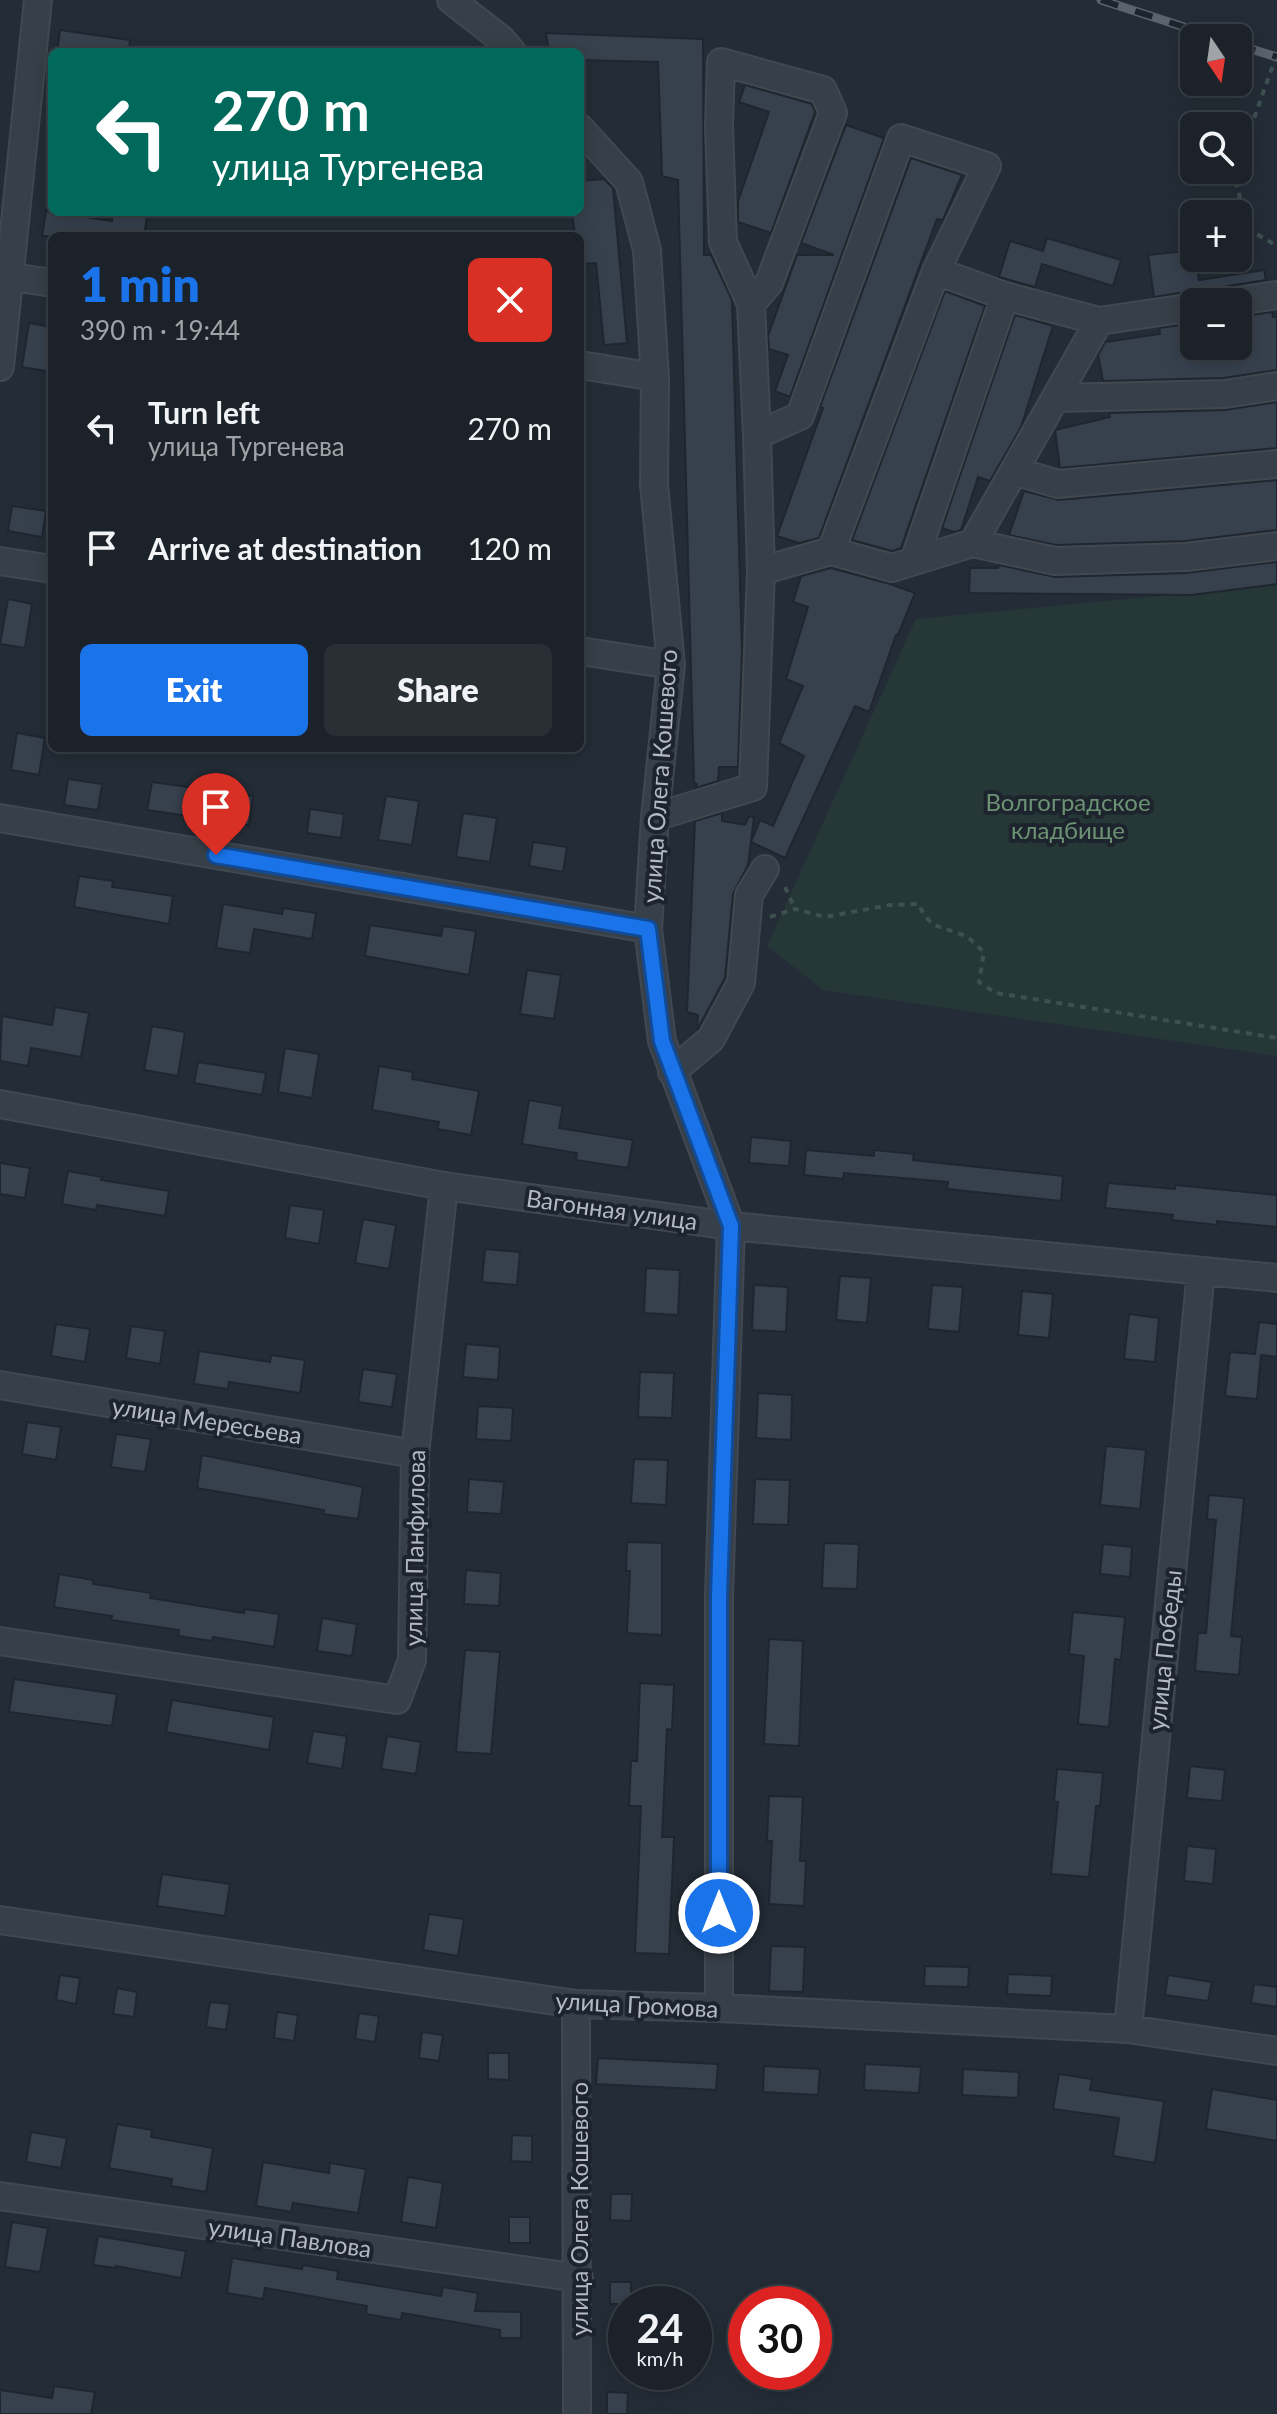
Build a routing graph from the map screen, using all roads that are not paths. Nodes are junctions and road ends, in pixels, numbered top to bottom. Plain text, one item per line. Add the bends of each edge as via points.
1 (38, 0) edge
2 (451, 0) edge
3 (506, 46) edge
4 (584, 132) edge
5 (936, 271) junction
6 (4, 275) edge
7 (48, 282) edge
8 (1277, 295) edge
9 (1005, 296) junction
10 (1252, 299) edge
11 (751, 304) junction
12 (1180, 309) edge
13 (1099, 321) junction
14 (584, 366) edge
15 (0, 367) edge
16 (655, 377) junction
17 (1277, 386) edge
18 (1056, 398) junction
19 (757, 435) junction
20 (1277, 464) edge
21 (1014, 471) junction
22 (973, 543) junction
23 (1277, 546) edge
24 (831, 551) junction
25 (0, 561) edge
26 (914, 561) junction
27 (48, 568) edge
28 (761, 571) junction
29 (584, 652) edge
30 (671, 665) junction
31 (655, 817) junction
32 (0, 818) edge
33 (765, 869) dead end
34 (648, 929) junction
35 (672, 1072) junction
36 (0, 1104) edge
37 (444, 1186) junction
38 (731, 1226) junction
39 (1201, 1271) junction
40 (1277, 1278) edge
41 (0, 1385) edge
42 (415, 1454) junction
43 (0, 1641) edge
44 (0, 1920) edge
45 (576, 2004) junction
46 (719, 2008) junction
47 (1128, 2029) junction
48 (1277, 2051) edge
49 (0, 2196) edge
50 (579, 2278) junction
51 (577, 2414) edge

1 - 6 street
2 - 3 street
4 - 16 street, улица Олега Кошевого via 629,182 647,250
5 - 9 street
5 - 19 street via 987,166 901,138 800,416
5 - 24 street
6 - 7 street
6 - 15 street
8 - 10 street
9 - 13 street
9 - 26 street
11 - 11 street via 769,283 833,113 823,90 721,62 723,242
11 - 19 street
12 - 13 street
13 - 18 street
14 - 16 street
16 - 30 street, улица Олега Кошевого via 654,484
17 - 18 street via 1225,394
18 - 21 street
19 - 28 street
20 - 21 street via 1058,484
21 - 22 street
22 - 23 street via 1055,561 1186,557
22 - 26 street
24 - 26 street via 892,568
24 - 28 street
25 - 27 street
28 - 31 street via 753,787
29 - 30 street
30 - 31 street, улица Олега Кошевого
31 - 34 street, улица Олега Кошевого
32 - 34 street
33 - 35 street via 749,895 741,983 711,1039
34 - 35 street, улица Олега Кошевого via 662,1041
35 - 38 street, улица Олега Кошевого
36 - 37 street, Вагонная улица
37 - 38 street, Вагонная улица
37 - 42 street, улица Панфилова
38 - 39 street, Вагонная улица
38 - 46 street, улица Олега Кошевого via 719,1596
39 - 40 street, Вагонная улица
39 - 47 street, улица Победы
41 - 42 street, улица Мересьева
42 - 43 street, улица Панфилова via 412,1660 397,1700
44 - 45 street, улица Громова
45 - 46 street, улица Громова
45 - 50 street, улица Олега Кошевого
46 - 47 street, улица Громова
47 - 48 street, улица Громова
49 - 50 street, улица Павлова
50 - 51 street, улица Олега Кошевого

